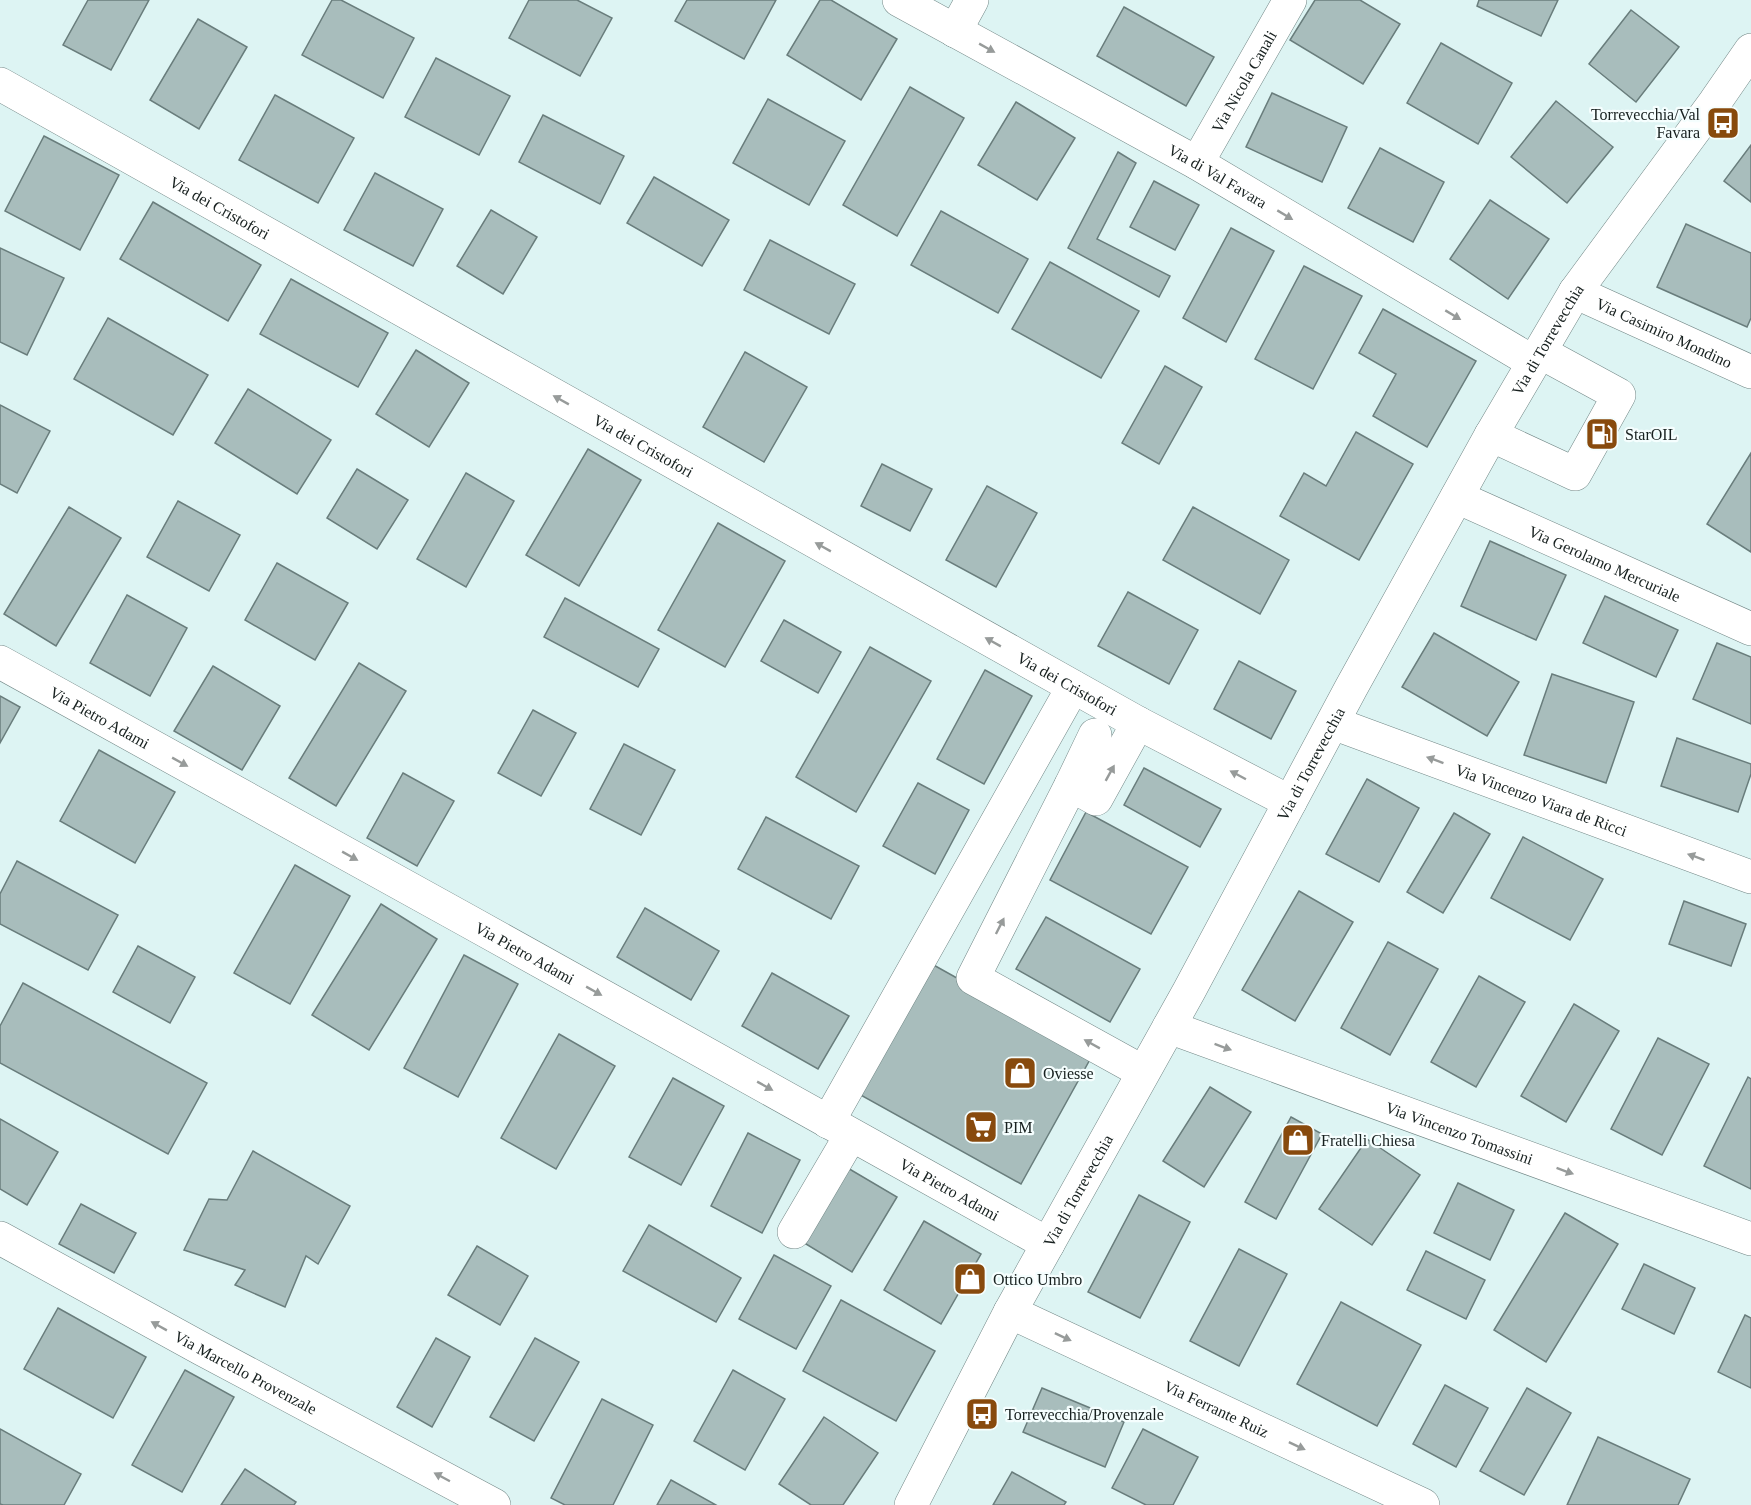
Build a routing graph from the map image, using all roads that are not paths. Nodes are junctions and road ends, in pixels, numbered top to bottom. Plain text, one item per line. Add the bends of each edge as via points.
1 (899, 0) edge
2 (972, 0) edge
3 (1290, 0) edge
4 (955, 31) junction
5 (1750, 54) edge
6 (0, 84) edge
7 (1197, 163) junction
8 (1575, 292) junction
9 (1536, 357) junction
10 (1751, 372) edge
11 (1491, 435) junction
12 (1457, 497) junction
13 (1751, 629) edge
14 (0, 662) edge
15 (1073, 687) junction
16 (1138, 723) junction
17 (1333, 723) junction
18 (1095, 735) dead end
19 (1071, 785) junction
20 (1290, 802) junction
21 (1751, 877) edge
22 (1168, 1027) junction
23 (1143, 1072) junction
24 (840, 1129) junction
25 (794, 1232) dead end
26 (0, 1238) edge
27 (1751, 1239) edge
28 (1048, 1244) junction
29 (1010, 1312) junction
30 (494, 1505) edge
31 (911, 1505) edge
32 (1423, 1505) edge

1 - 4 street, Via di Val Favara
2 - 4 street
3 - 7 street, Via Nicola Canali
4 -> 7 street, Via di Val Favara
5 - 8 street, Via di Torrevecchia
15 -> 6 street, Via dei Cristofori
7 -> 9 street, Via di Val Favara
8 - 9 street, Via di Torrevecchia
8 - 10 street, Via Casimiro Mondino
9 - 11 street, Via di Torrevecchia
9 - 11 street, Via di Val Favara via 1618,395 1575,474
11 - 12 street, Via di Torrevecchia
12 - 13 street, Via Gerolamo Mercuriale
12 - 17 street, Via di Torrevecchia
14 -> 24 street, Via Pietro Adami
15 - 16 street, Via dei Cristofori
15 - 24 street
19 -> 16 street via 1096,799
20 -> 16 street, Via dei Cristofori
17 - 20 street, Via di Torrevecchia
21 -> 17 street, Via Vincenzo Viara de Ricci
18 - 19 street
23 -> 19 street via 973,978
20 - 22 street, Via di Torrevecchia
22 - 23 street, Via di Torrevecchia
22 -> 27 street, Via Vincenzo Tomassini
23 - 28 street, Via di Torrevecchia
24 - 25 street
24 - 28 street, Via Pietro Adami
30 -> 26 street, Via Marcello Provenzale
28 - 29 street, Via di Torrevecchia
29 - 31 street, Via di Torrevecchia
29 -> 32 street, Via Ferrante Ruiz

